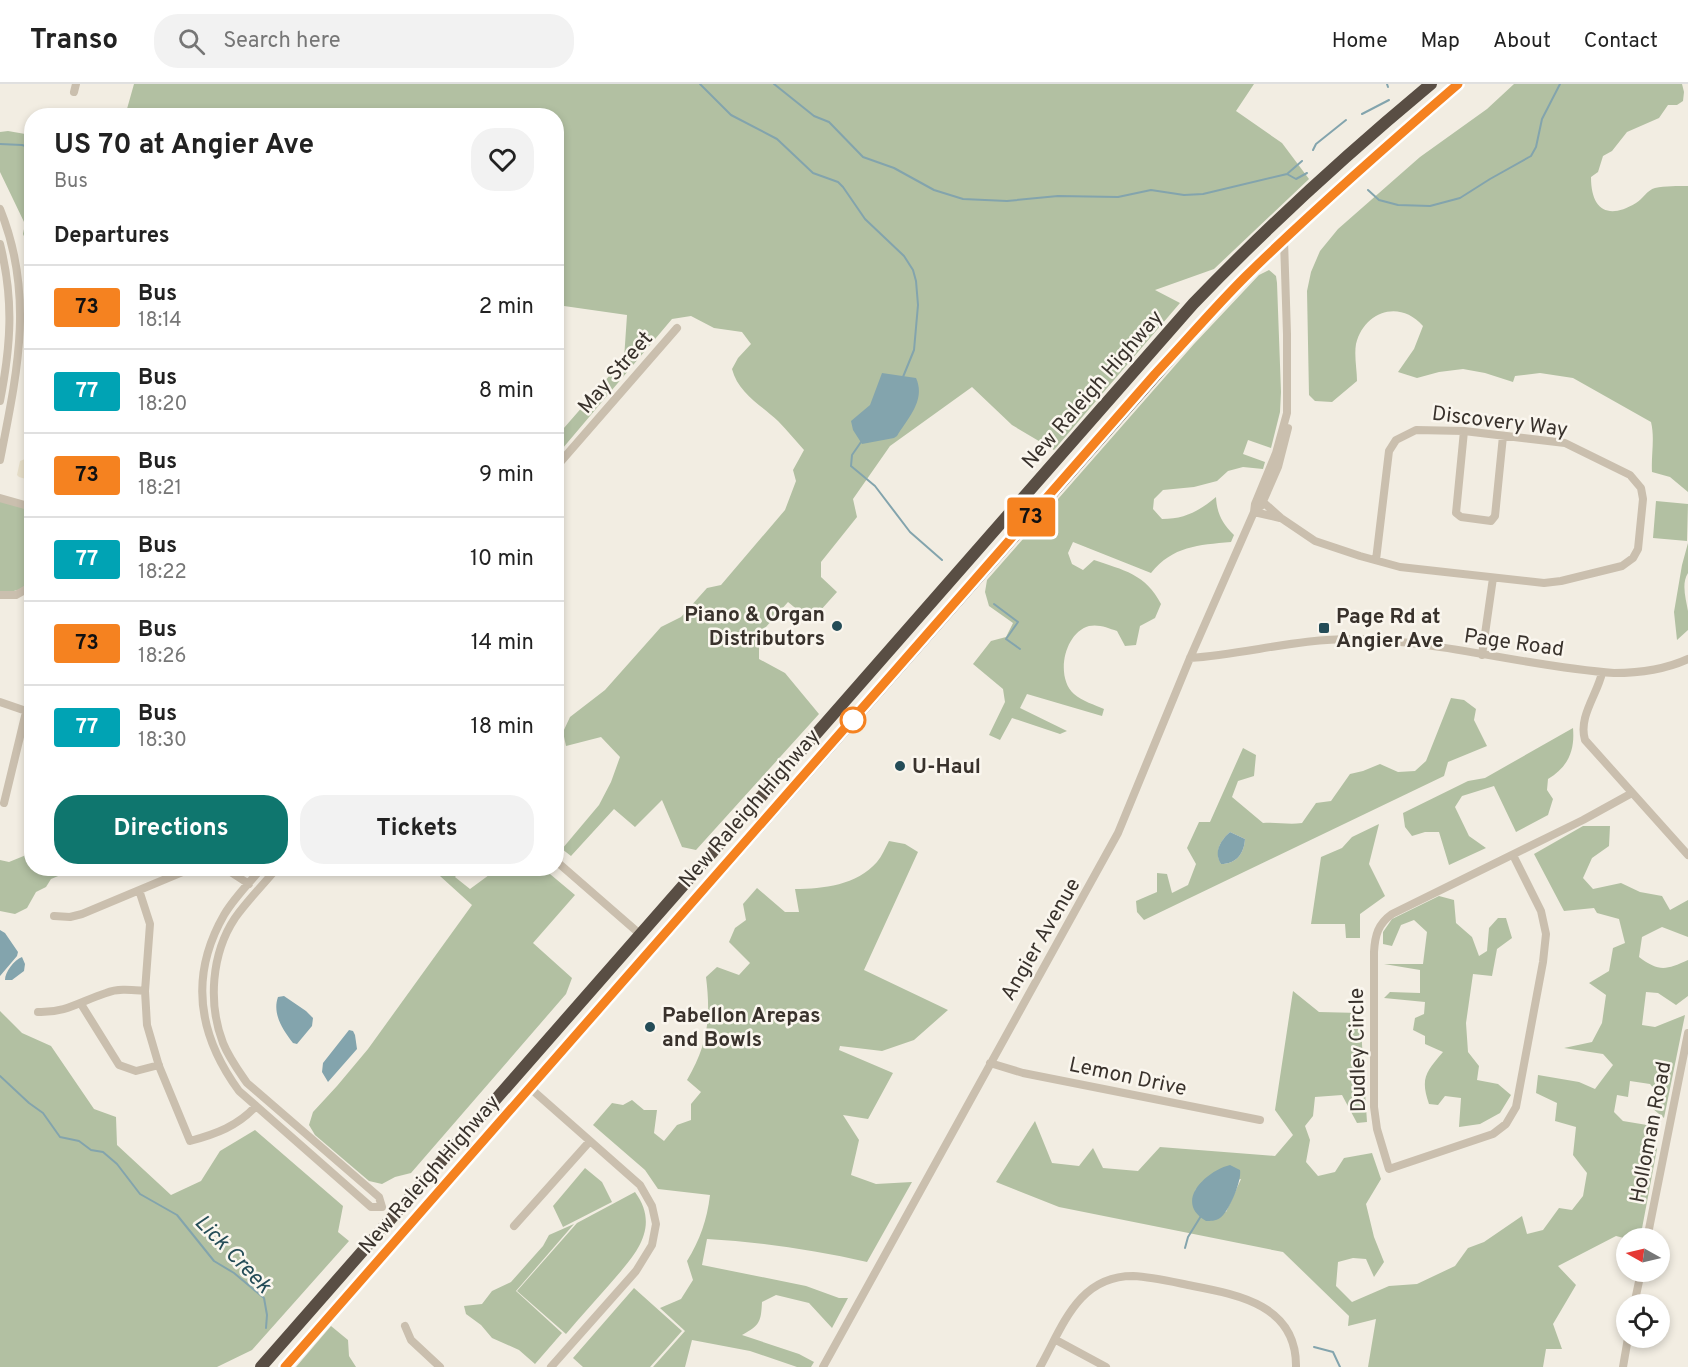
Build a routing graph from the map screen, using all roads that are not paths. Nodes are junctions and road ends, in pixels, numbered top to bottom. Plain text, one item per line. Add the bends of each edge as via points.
1 (1431, 84) edge
2 (1458, 84) edge
3 (1313, 188) junction
4 (0, 209) edge
5 (1284, 240) junction
6 (0, 244) edge
7 (677, 328) dead end
8 (0, 337) edge
9 (10, 338) junction
10 (21, 338) junction
11 (0, 401) edge
12 (1286, 419) junction
13 (1464, 431) junction
14 (1503, 436) junction
15 (564, 458) edge
16 (0, 460) edge
17 (0, 498) edge
18 (1263, 502) junction
19 (24, 505) edge
20 (1254, 512) junction
21 (1281, 518) junction
22 (1376, 560) junction
23 (1493, 578) junction
24 (24, 590) edge
25 (0, 595) edge
26 (1482, 655) junction
27 (1190, 658) junction
28 (1688, 659) edge
29 (1602, 672) junction
30 (0, 702) edge
31 (24, 710) edge
32 (24, 730) edge
33 (1632, 793) junction
34 (4, 802) dead end
35 (1513, 855) junction
36 (1688, 855) edge
37 (564, 868) edge
38 (174, 876) edge
39 (237, 876) edge
40 (256, 876) edge
41 (270, 876) edge
42 (687, 882) junction
43 (249, 884) junction
44 (140, 891) junction
45 (54, 916) dead end
46 (641, 934) junction
47 (654, 946) junction
48 (145, 991) junction
49 (81, 1004) junction
50 (601, 1006) junction
51 (38, 1012) dead end
52 (1688, 1033) edge
53 (990, 1063) junction
54 (159, 1065) junction
55 (530, 1088) junction
56 (256, 1106) junction
57 (1260, 1120) dead end
58 (590, 1141) junction
59 (382, 1208) junction
60 (393, 1216) junction
61 (514, 1227) dead end
62 (1649, 1228) edge
63 (405, 1326) dead end
64 (1056, 1340) junction
65 (1626, 1348) edge
66 (261, 1367) edge
67 (285, 1367) edge
68 (440, 1367) edge
69 (551, 1367) edge
70 (823, 1367) edge
71 (1040, 1367) edge
72 (1106, 1367) edge
73 (1296, 1367) edge
74 (1623, 1367) edge

1 - 3 highway, New Raleigh Highway
2 - 5 highway, New Raleigh Highway
3 - 5 highway via 1313,195 1280,227
3 - 42 highway, New Raleigh Highway via 1193,304
4 - 10 street via 18,275
5 - 12 street, Angier Avenue
5 - 47 highway, New Raleigh Highway via 1155,374
6 - 9 street via 10,303
7 - 15 street, May Street
8 - 9 street
9 - 10 street
9 - 11 street
10 - 16 street
12 - 18 street, Angier Avenue via 1283,452
12 - 20 street, Angier Avenue
13 - 14 street, Discovery Way
13 - 14 street via 1456,513 1491,521 1495,516
13 - 22 street, Discovery Way via 1416,430 1393,443 1387,462
14 - 23 street, Discovery Way via 1571,445 1630,475 1641,488 1643,499 1638,549 1625,564 1552,582
17 - 19 street
18 - 20 street, Angier Avenue
18 - 21 street, Discovery Way
20 - 21 street, Discovery Way
20 - 27 street, Angier Avenue
21 - 22 street, Discovery Way via 1326,547
22 - 23 street, Discovery Way via 1402,568
23 - 26 street
24 - 25 street
26 - 27 street, Page Road via 1395,642 1341,639
26 - 29 street, Page Road
27 - 53 street, Angier Avenue via 1118,833
28 - 29 street, Page Road via 1651,672
29 - 33 street via 1583,734 1590,748
30 - 31 street
32 - 34 street
33 - 35 street, Dudley Circle
33 - 36 street
35 - 35 street, Dudley Circle via 1392,914 1376,933 1374,1107 1389,1169 1493,1134 1506,1124 1516,1107 1546,934 1541,911
37 - 46 street
38 - 44 street
39 - 43 street
40 - 43 street
41 - 59 street via 234,919 215,971 216,1020 223,1043 247,1083 379,1197
42 - 46 highway, New Raleigh Highway
42 - 47 highway via 682,897 654,933
43 - 56 street via 225,913 211,943 203,994 205,1022 218,1058 239,1091
44 - 45 street via 82,914
44 - 48 street via 150,924
46 - 50 highway via 642,947 601,996
46 - 60 highway, New Raleigh Highway
47 - 50 highway, New Raleigh Highway
48 - 49 street via 115,990
48 - 54 street via 147,1025
49 - 51 street via 58,1012
49 - 54 street via 119,1065 136,1071
50 - 55 highway, New Raleigh Highway
52 - 62 street, Holloman Road
53 - 57 street, Lemon Drive
53 - 70 street, Angier Avenue
54 - 56 street via 190,1141 232,1127
55 - 58 street
55 - 67 highway, New Raleigh Highway
56 - 59 street via 371,1207
58 - 61 street
58 - 69 street via 644,1191 655,1215 654,1234 636,1271
59 - 60 street
60 - 66 highway, New Raleigh Highway
63 - 68 street via 411,1340
64 - 71 street
64 - 72 street
64 - 73 street via 1074,1305 1092,1288 1121,1276 1144,1276 1232,1294 1260,1305 1288,1332
65 - 74 street

